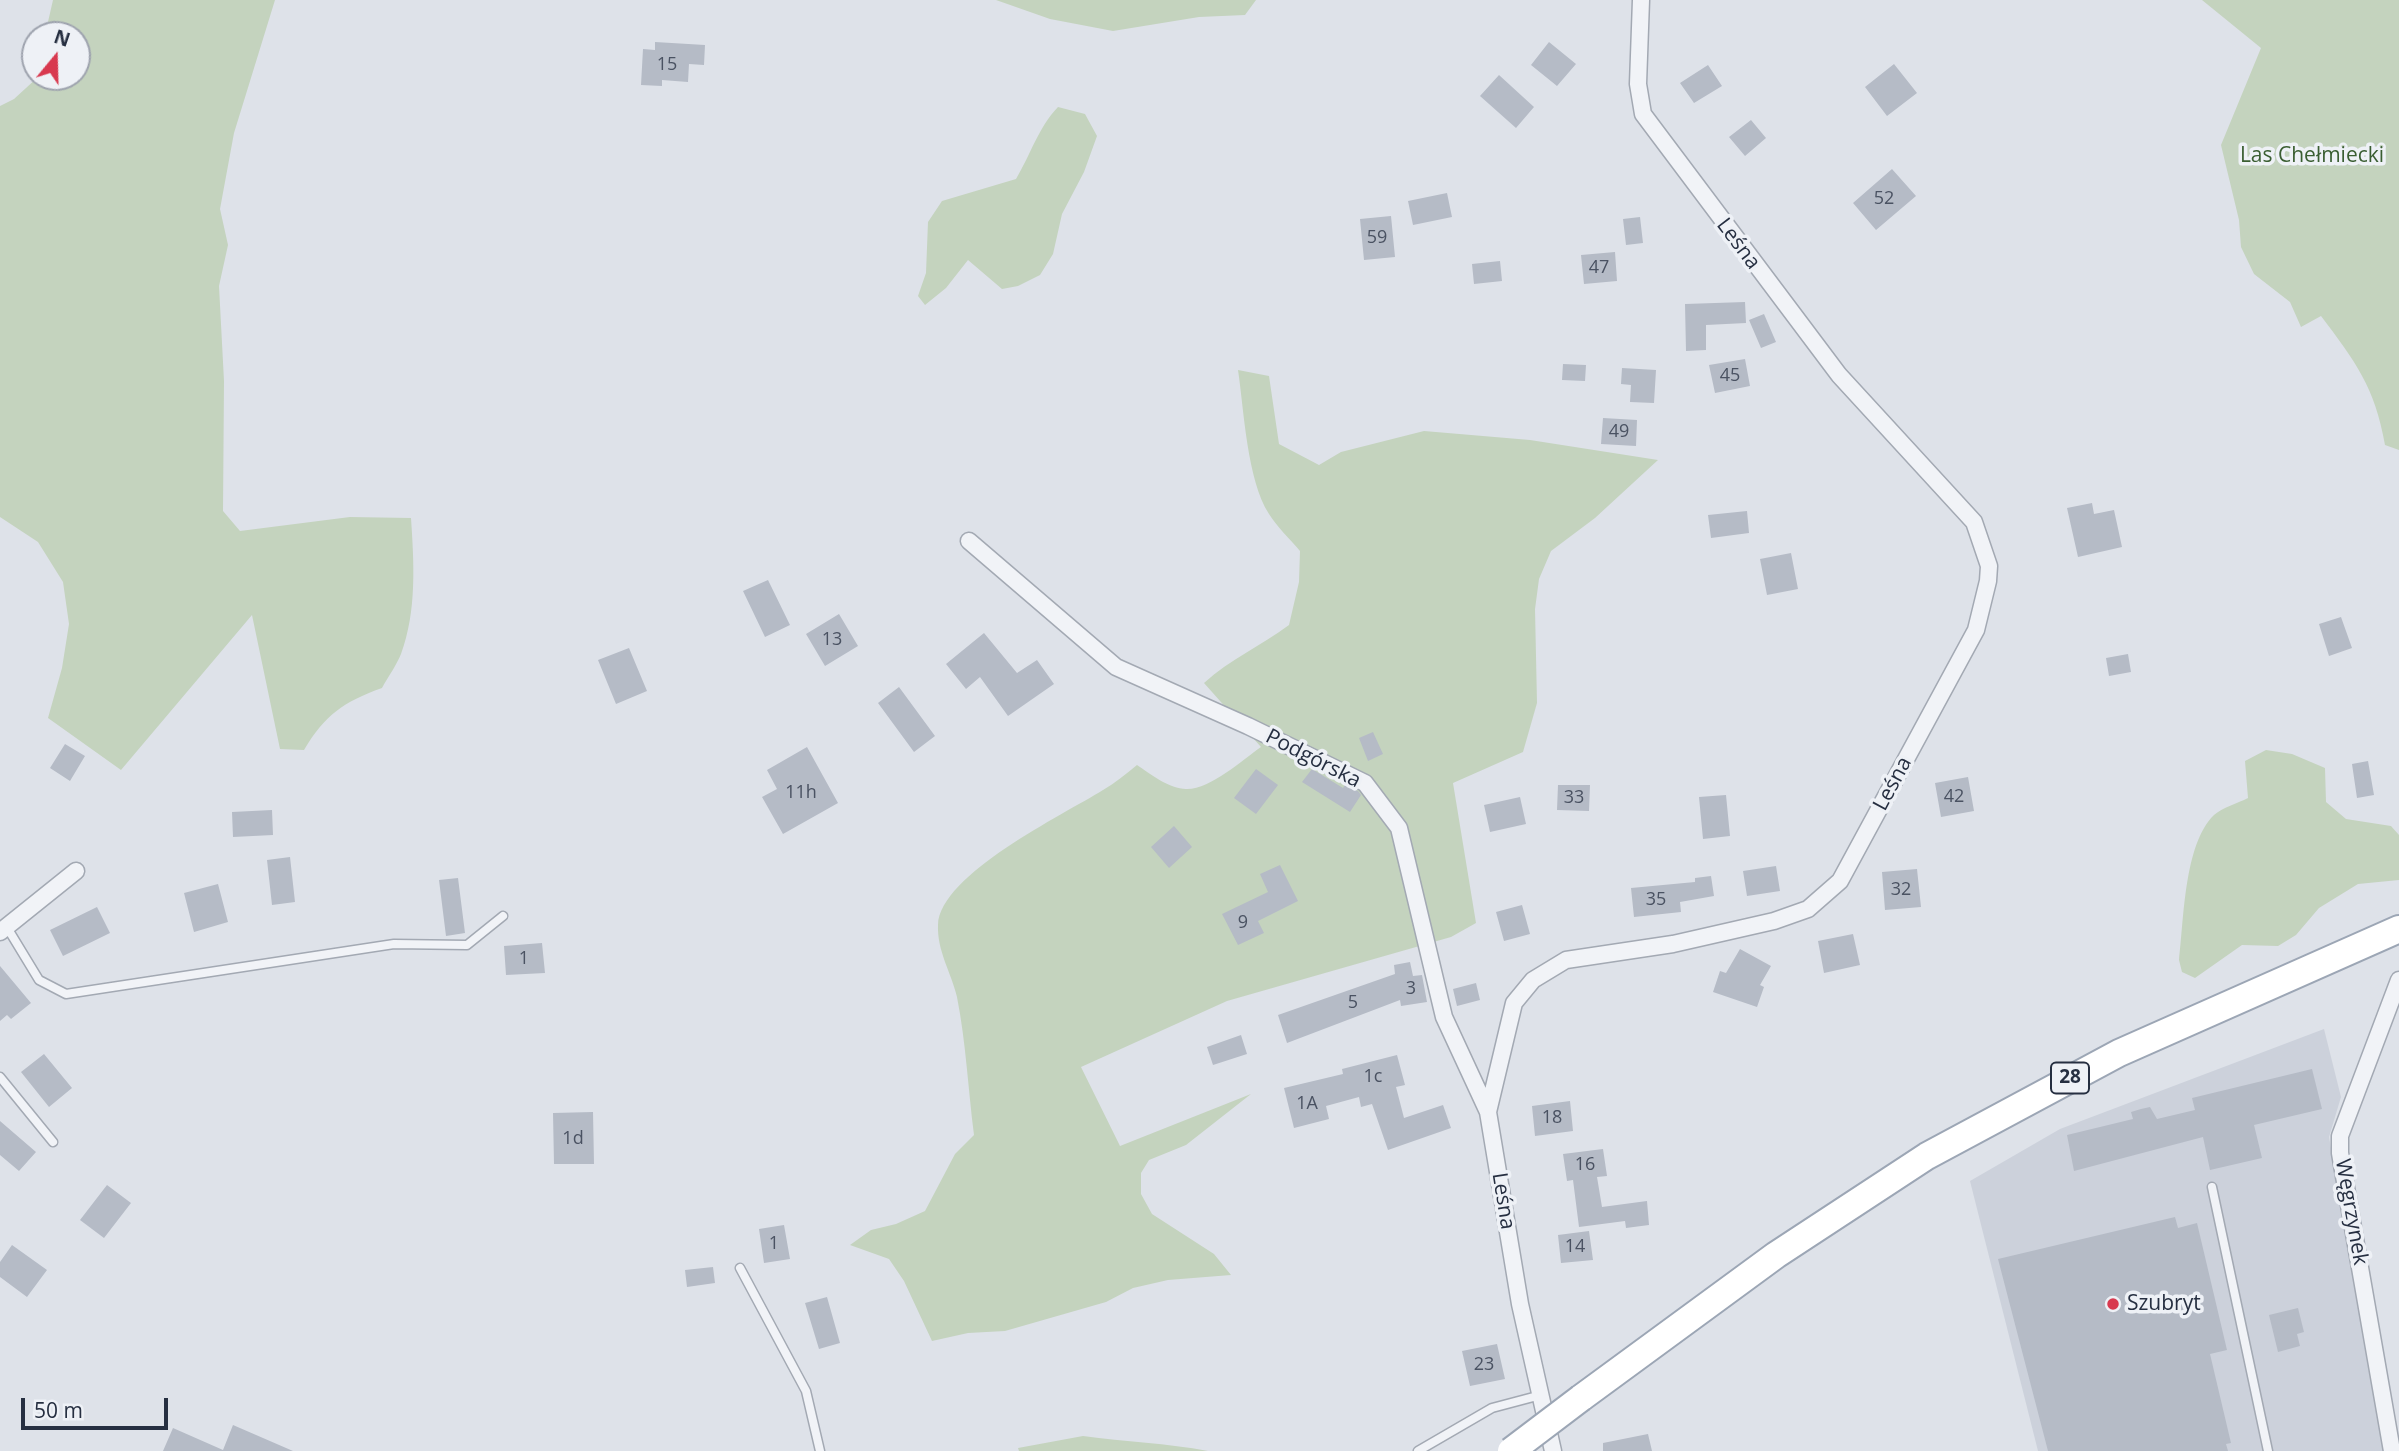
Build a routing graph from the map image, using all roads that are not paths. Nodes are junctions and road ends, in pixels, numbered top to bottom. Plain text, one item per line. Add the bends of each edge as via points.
1 (1641, 0) edge
2 (969, 541) dead end
3 (76, 870) dead end
4 (503, 916) dead end
5 (4, 931) edge
6 (2390, 933) edge
7 (2399, 980) edge
8 (0, 1077) edge
9 (1488, 1112) junction
10 (53, 1142) dead end
11 (2212, 1187) dead end
12 (740, 1268) dead end
13 (1541, 1395) junction
14 (820, 1451) edge
15 (1418, 1451) edge
16 (1511, 1451) edge
17 (1553, 1451) edge
18 (2268, 1451) edge
19 (2392, 1451) edge

1 - 9 street, Leśna via 1638,84 1643,114 1839,375 1974,522 1989,566 1988,582 1976,630 1840,881 1808,909 1774,921 1673,944 1566,960 1533,980 1514,1003
2 - 9 street, Podgórska via 1116,667 1365,783 1399,828 1444,1017
3 - 5 street
4 - 5 lane via 467,945 394,944 66,994 39,980
6 - 16 main road, 28, bridge via 2119,1053 1927,1156 1776,1255
7 - 19 street, Węgrzynek via 2340,1136
8 - 10 lane
9 - 13 street, Leśna via 1520,1304
11 - 18 lane
12 - 14 lane via 807,1391
13 - 15 lane via 1492,1408
13 - 17 street, Leśna

